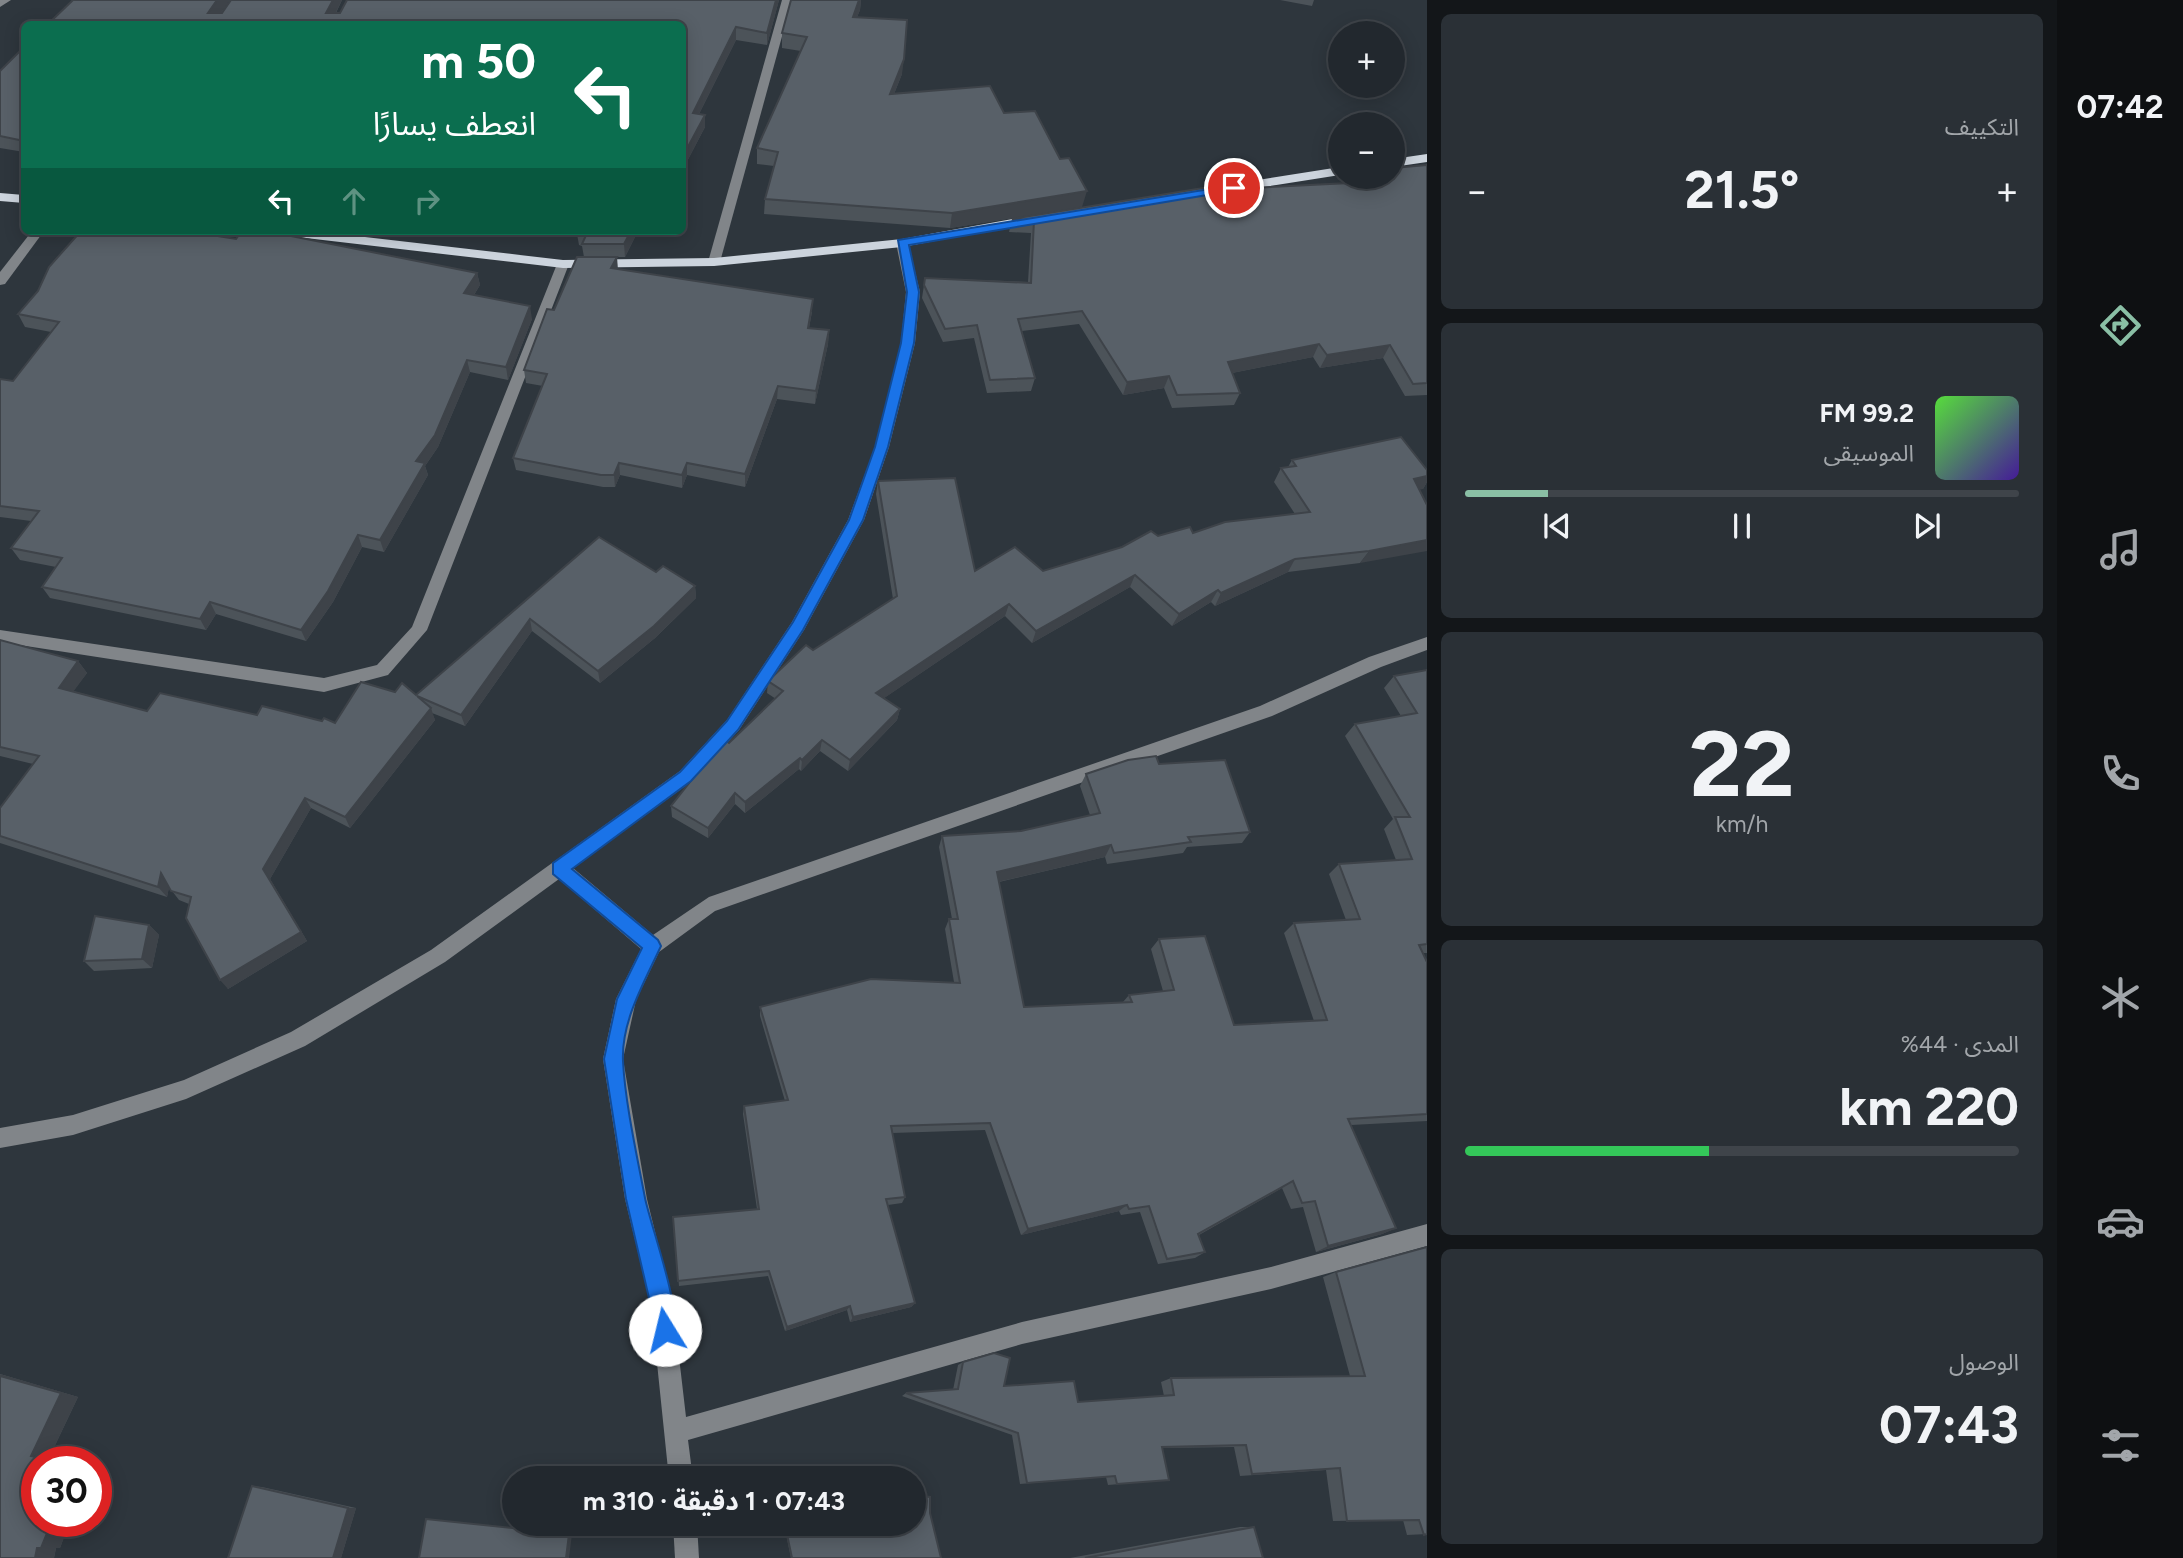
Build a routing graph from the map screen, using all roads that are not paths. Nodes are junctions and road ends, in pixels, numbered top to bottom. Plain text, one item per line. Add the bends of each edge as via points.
1 (6, 0) edge
2 (787, 0) edge
3 (0, 4) edge
4 (1427, 158) edge
5 (1405, 161) edge
6 (1328, 173) edge
7 (1194, 194) edge
8 (0, 197) edge
9 (21, 199) edge
10 (1047, 217) edge
11 (35, 235) edge
12 (314, 235) edge
13 (902, 243) junction
14 (714, 262) junction
15 (563, 264) junction
16 (0, 281) edge
17 (0, 636) edge
18 (1427, 643) edge
19 (559, 868) junction
20 (652, 946) junction
21 (0, 1138) edge
22 (1427, 1235) edge
23 (678, 1431) junction
24 (680, 1466) edge
25 (686, 1536) edge
26 (687, 1558) edge

1 - 3 street
2 - 14 street
4 - 5 main road
6 - 7 main road
8 - 9 main road
10 - 13 main road
11 - 16 street
12 - 15 main road
13 - 14 main road
13 - 19 street via 913,292 908,343 882,447 856,520 733,725 686,776
14 - 15 main road
15 - 17 street via 419,630 382,670 324,685
18 - 20 street via 1266,711 709,905
19 - 20 street
19 - 21 street via 438,956 298,1039 186,1089 73,1125
20 - 23 street via 626,999 613,1059 636,1199 662,1305
22 - 23 street via 1271,1278 1022,1333
23 - 24 street
25 - 26 street

